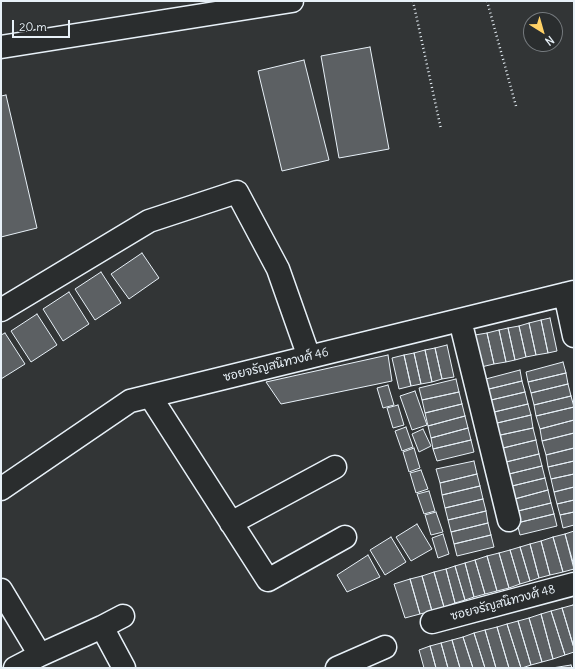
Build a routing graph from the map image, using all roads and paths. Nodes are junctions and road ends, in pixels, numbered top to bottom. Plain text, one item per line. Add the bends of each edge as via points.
1 (292, 1) edge
2 (413, 1) edge
3 (487, 1) edge
4 (233, 6) edge
5 (1, 47) edge
6 (516, 106) dead end
7 (441, 129) dead end
8 (570, 293) edge
9 (1, 310) edge
10 (460, 320) junction
11 (574, 336) edge
12 (309, 357) junction
13 (150, 396) junction
14 (335, 467) dead end
15 (1, 489) edge
16 (509, 520) dead end
17 (232, 523) junction
18 (345, 537) dead end
19 (574, 584) edge
20 (1, 590) edge
21 (122, 616) dead end
22 (432, 622) dead end
23 (102, 627) junction
24 (385, 647) dead end
25 (40, 655) junction
26 (15, 668) edge
27 (124, 668) edge
28 (337, 668) edge

1 - 4 street
2 - 7 path
3 - 6 path
4 - 5 street
8 - 10 street, ซอยจรัญสนิทวงศ์ 46
8 - 11 street
9 - 12 street via 149,221 236,192 278,269
10 - 12 street, ซอยจรัญสนิทวงศ์ 46
10 - 16 street
12 - 13 street, ซอยจรัญสนิทวงศ์ 46
13 - 15 street, ซอยจรัญสนิทวงศ์ 46 via 130,401
13 - 17 street
14 - 17 street
17 - 18 street via 268,580
19 - 22 street, ซอยจรัญสนิทวงศ์ 48
20 - 25 street
21 - 23 street
23 - 25 street
23 - 27 street
24 - 28 street
25 - 26 street

